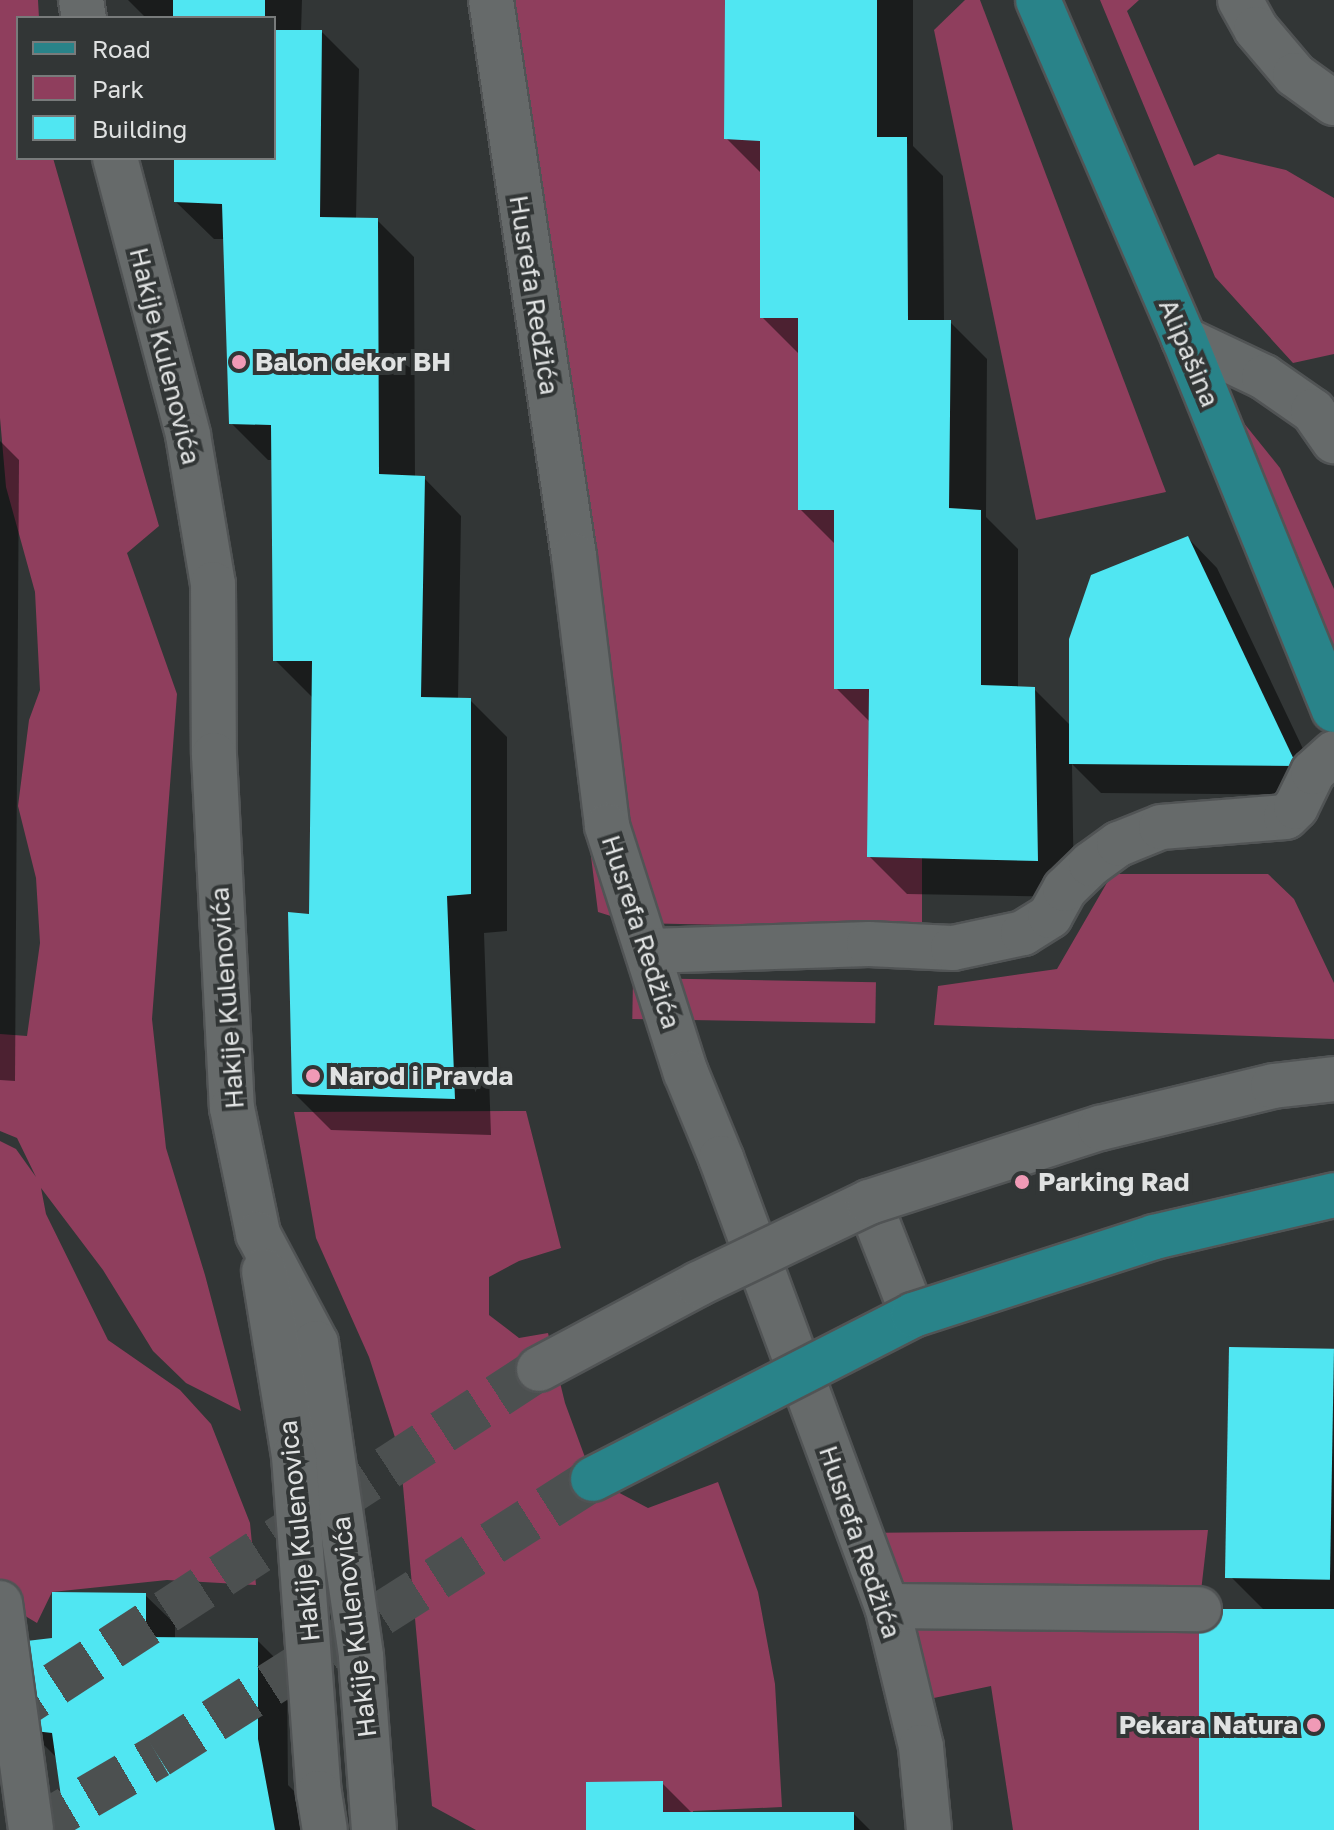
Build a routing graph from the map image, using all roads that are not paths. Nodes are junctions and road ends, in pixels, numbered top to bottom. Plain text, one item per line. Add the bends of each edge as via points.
1 (491, 0) edge
2 (1038, 0) edge
3 (1240, 0) edge
4 (1334, 103) edge
5 (116, 160) edge
6 (1184, 339) junction
7 (1334, 441) edge
8 (1334, 710) edge
9 (1334, 753) edge
10 (648, 951) junction
11 (1334, 1079) edge
12 (1334, 1195) edge
13 (869, 1202) junction
14 (258, 1234) junction
15 (913, 1315) junction
16 (539, 1369) tunnel mouth
17 (593, 1479) tunnel mouth
18 (0, 1603) edge
19 (887, 1606) junction
20 (1199, 1609) dead end
21 (31, 1830) edge
22 (325, 1830) edge
23 (374, 1830) edge
24 (929, 1830) edge

1 - 10 street, Husrefa Redžića via 574,556 607,826
2 - 6 main road, Alipašina
3 - 4 street via 1256,29 1295,75
5 - 14 street, Hakije Kulenovića via 188,435 213,584 214,755 232,1108
6 - 7 street via 1264,377 1313,411
6 - 8 main road, Alipašina
9 - 10 street via 1313,772 1286,817 1161,827 1119,844 1065,889 1050,916 1023,933 953,948 869,944
10 - 19 street, Husrefa Redžića via 686,1073
11 - 13 street, bridge via 1273,1086 1100,1128
12 - 15 main road, bridge via 1154,1237
13 - 15 street
13 - 16 street, bridge via 698,1284
14 - 22 street, Hakije Kulenovica via 294,1456
14 - 23 street, Hakije Kulenovića via 316,1343 361,1657
15 - 17 main road, bridge
18 - 21 street
19 - 20 street
19 - 24 street, Husrefa Redžića via 921,1747

